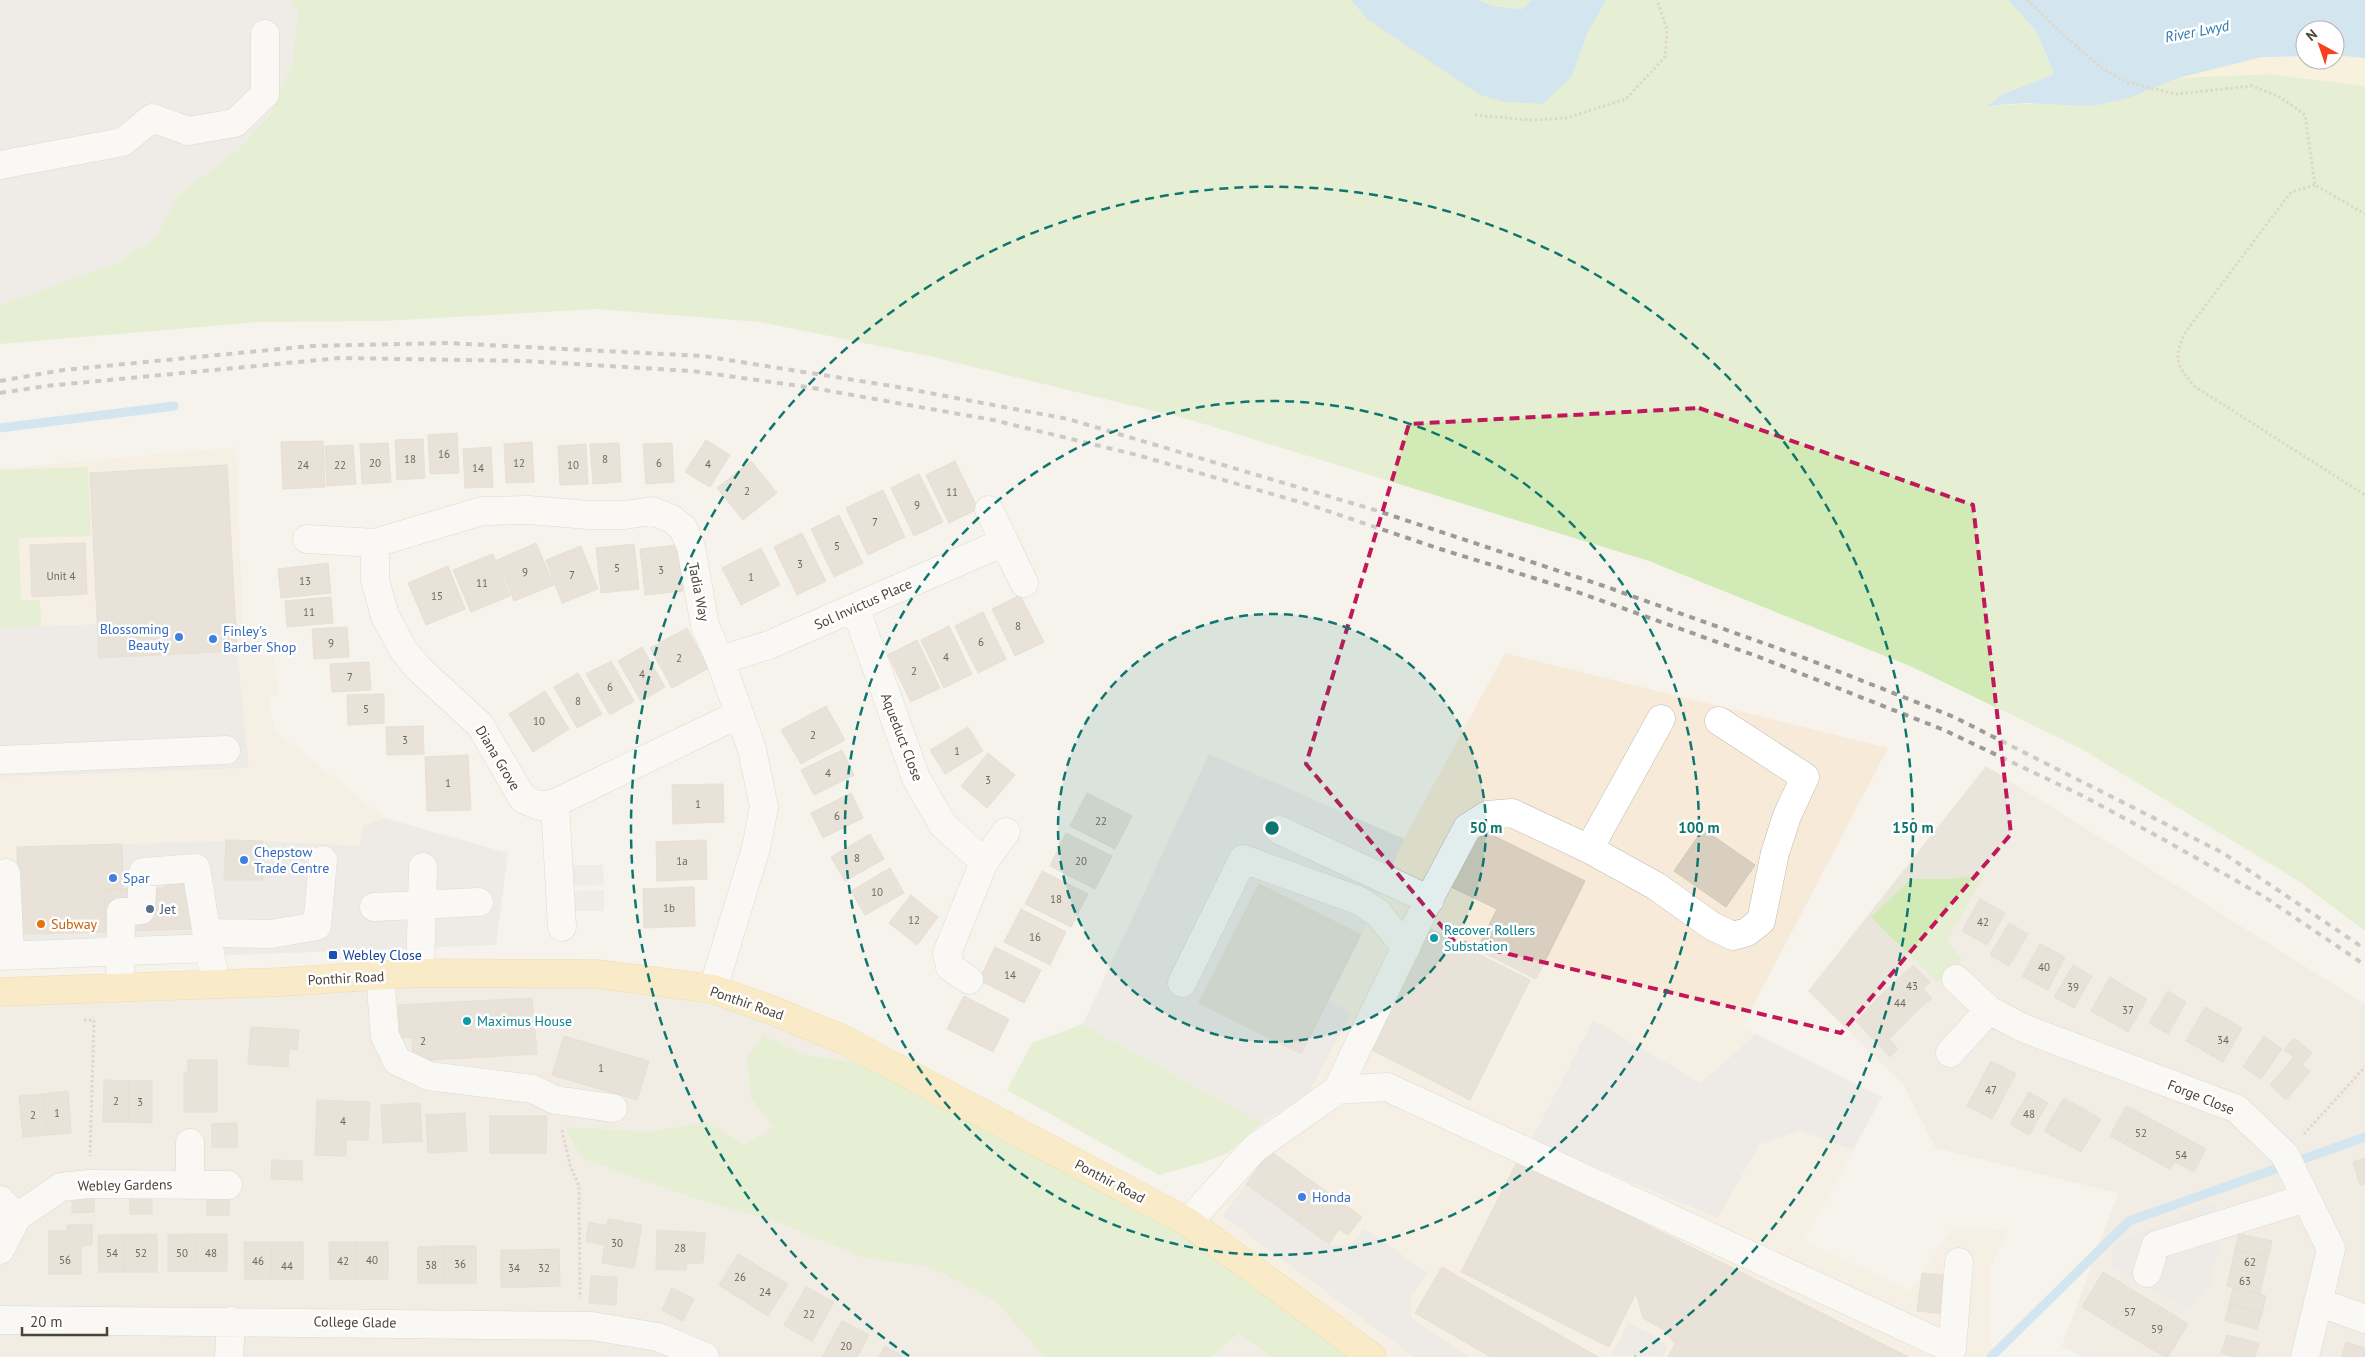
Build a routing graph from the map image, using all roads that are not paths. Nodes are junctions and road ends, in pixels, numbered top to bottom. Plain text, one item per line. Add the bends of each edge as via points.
1 (265, 34) dead end
2 (0, 165) edge
3 (988, 510) dead end
4 (307, 539) dead end
5 (1004, 542) junction
6 (375, 543) junction
7 (1024, 583) dead end
8 (855, 607) junction
9 (720, 660) junction
10 (739, 714) junction
11 (1661, 719) dead end
12 (1719, 722) dead end
13 (226, 750) dead end
14 (0, 760) edge
15 (555, 803) junction
16 (1279, 830) dead end
17 (1006, 832) dead end
18 (1589, 849) junction
19 (323, 860) dead end
20 (984, 862) junction
21 (423, 867) dead end
22 (6, 873) dead end
23 (1430, 900) junction
24 (479, 902) dead end
25 (422, 904) junction
26 (374, 907) dead end
27 (562, 927) dead end
28 (208, 941) junction
29 (1406, 948) junction
30 (120, 951) junction
31 (5, 956) edge
32 (420, 973) junction
33 (380, 976) junction
34 (1956, 979) dead end
35 (969, 980) dead end
36 (1182, 983) dead end
37 (216, 984) junction
38 (120, 986) junction
39 (713, 989) junction
40 (0, 992) edge
41 (1989, 1010) junction
42 (1950, 1053) dead end
43 (1338, 1090) junction
44 (613, 1108) dead end
45 (190, 1143) dead end
46 (190, 1184) junction
47 (228, 1185) dead end
48 (2306, 1198) junction
49 (8, 1208) edge
50 (1188, 1222) junction
51 (0, 1250) edge
52 (1959, 1262) dead end
53 (2146, 1274) dead end
54 (2318, 1302) junction
55 (2365, 1319) edge
56 (0, 1320) edge
57 (231, 1321) junction
58 (229, 1357) edge
59 (705, 1357) edge
60 (1372, 1357) edge
61 (2305, 1357) edge

1 - 2 street via 265,94 235,123 188,131 152,118 122,142
3 - 5 street
4 - 6 street
5 - 7 street
5 - 8 street, Sol Invictus Place
6 - 9 street, Tadia Way via 482,511 625,515 652,511 672,518 683,528 691,547 705,626
6 - 15 street, Diana Grove via 376,580 385,616 404,651 480,725 523,799 540,806
8 - 9 street, Sol Invictus Place via 769,645
8 - 20 street, Aqueduct Close via 916,778 943,825
9 - 10 street, Tadia Way
10 - 15 street, Diana Grove
10 - 39 street, Tadia Way via 752,749 764,807 756,848
11 - 18 street
12 - 18 street via 1805,777 1775,853 1761,921 1747,932 1733,936 1712,926 1656,886
13 - 14 street
15 - 27 street
16 - 23 street
17 - 20 street
18 - 23 street via 1512,813 1487,815 1467,828
19 - 28 street via 317,926
20 - 35 street via 947,953 950,967
21 - 25 street
22 - 31 street
23 - 29 street
24 - 25 street
25 - 26 street
25 - 32 street
28 - 30 street
28 - 30 street via 196,868 143,872 141,910 122,912
28 - 37 street
29 - 36 street via 1378,913 1360,901 1243,859
29 - 43 street
30 - 31 street
30 - 38 street
32 - 33 main road, Ponthir Road
32 - 39 main road, Ponthir Road via 598,974
33 - 37 main road, Ponthir Road
33 - 44 street via 385,1036 397,1061 429,1076 533,1089 561,1101
34 - 41 street, Forge Close
37 - 38 main road, Ponthir Road
38 - 40 main road, Ponthir Road
39 - 50 main road, Ponthir Road via 842,1040
41 - 42 street
41 - 48 street, Forge Close via 2023,1028 2237,1110 2285,1155
43 - 50 street via 1254,1149
43 - 52 street via 1387,1086 1952,1349
45 - 46 street, Webley Gardens
46 - 47 street, Webley Gardens
46 - 49 street, Webley Gardens via 61,1187
48 - 53 street via 2156,1245
48 - 54 street, Forge Close via 2330,1249
49 - 51 street, Webley Gardens
50 - 60 main road, Ponthir Road
54 - 55 street
54 - 61 street, Forge Close
56 - 57 street, College Glade
57 - 58 street
57 - 59 street, College Glade via 592,1326 658,1337

